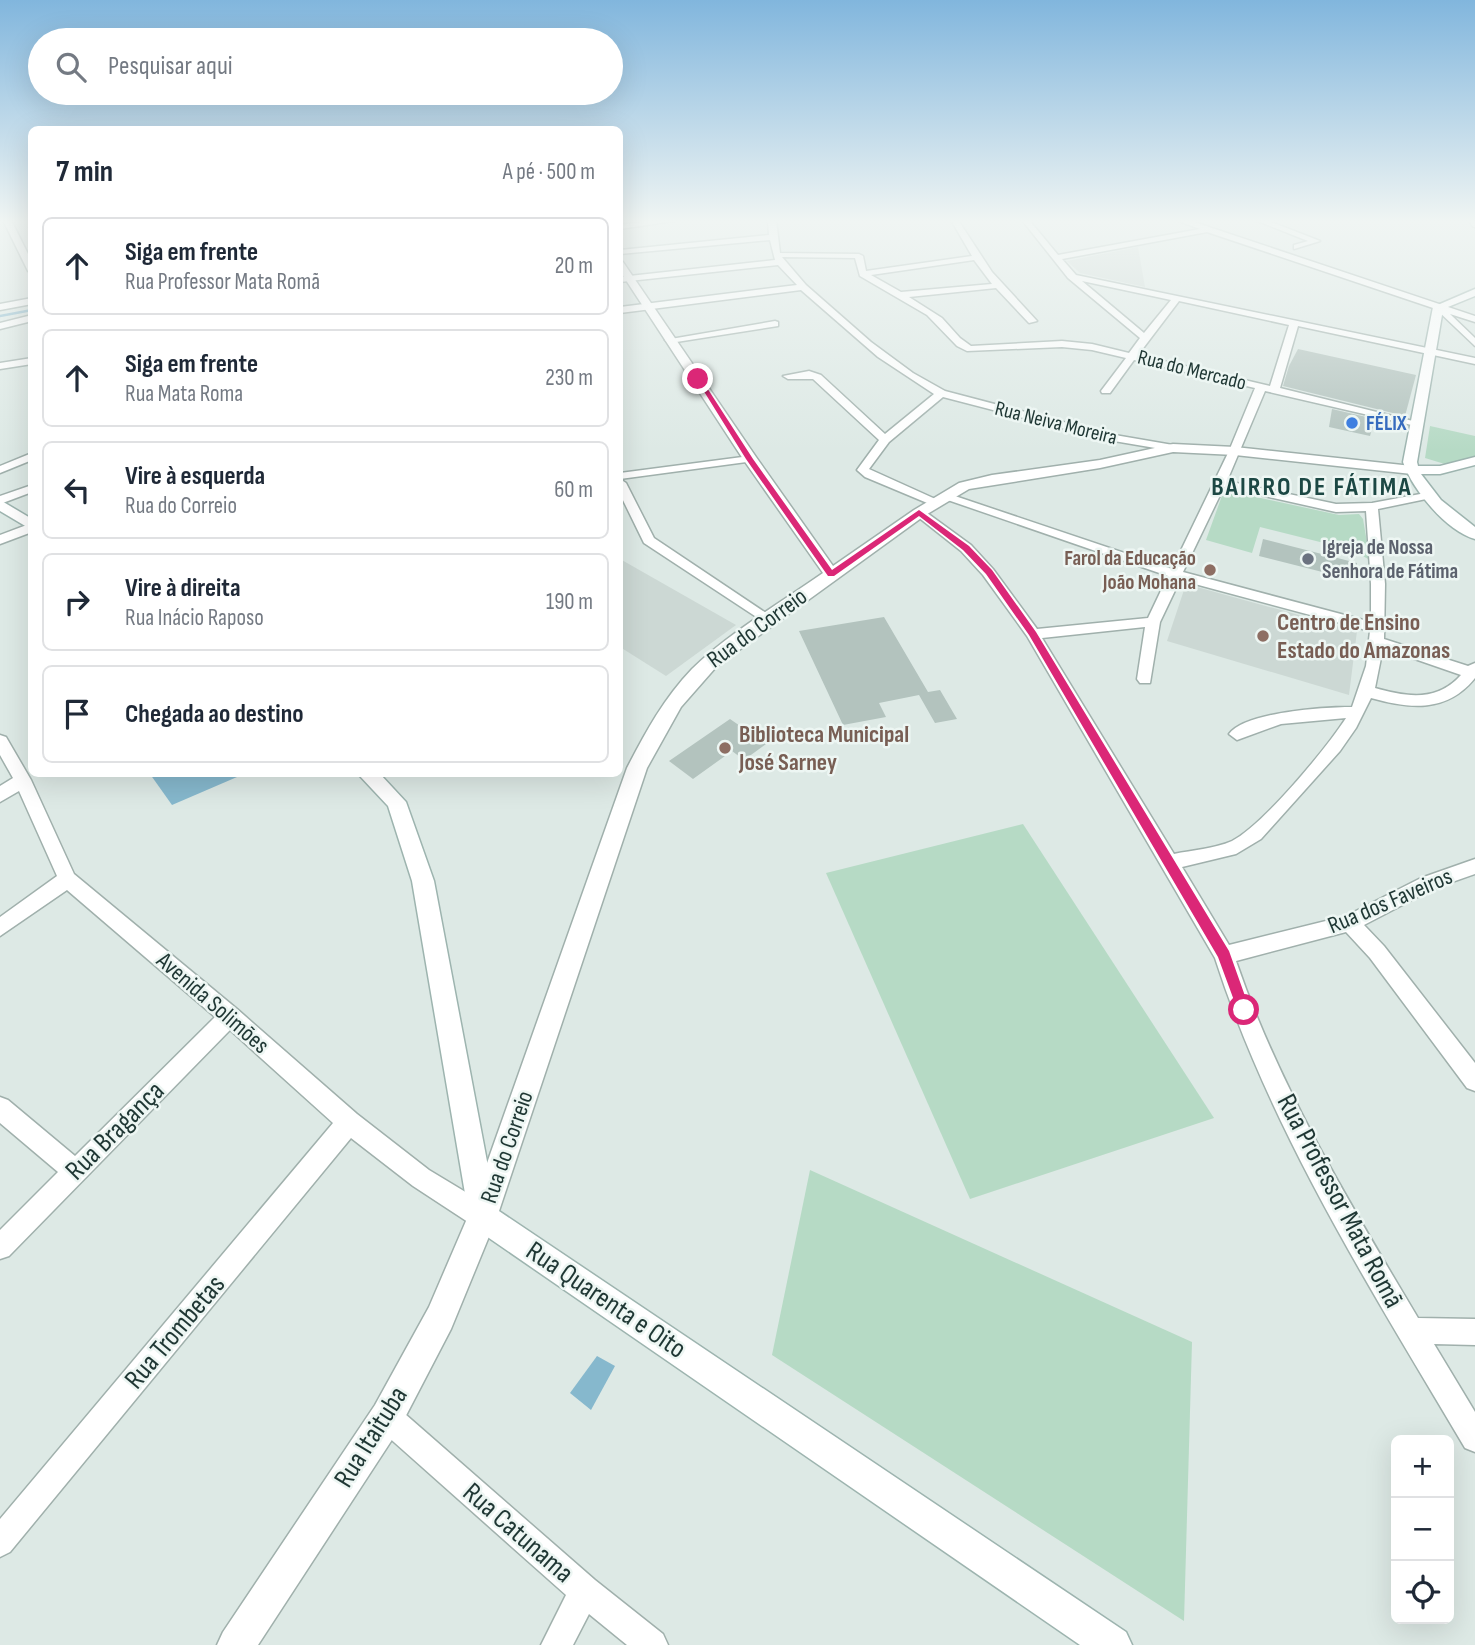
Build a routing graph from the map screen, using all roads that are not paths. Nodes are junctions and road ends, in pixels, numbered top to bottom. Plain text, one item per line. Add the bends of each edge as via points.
1 (639, 297) edge
2 (732, 297) edge
3 (814, 297) edge
4 (900, 297) edge
5 (1007, 297) edge
6 (1093, 297) edge
7 (1178, 297) joint
8 (1407, 297) edge
9 (1463, 297) edge
10 (28, 302) edge
11 (0, 307) edge
12 (648, 307) junction
13 (1438, 307) junction
14 (623, 310) edge
15 (28, 319) edge
16 (1475, 319) edge
17 (1032, 321) dead end
18 (775, 324) dead end
19 (1294, 324) junction
20 (0, 326) edge
21 (1144, 337) junction
22 (670, 340) junction
23 (1475, 343) edge
24 (1427, 351) junction
25 (1134, 356) junction
26 (1475, 360) edge
27 (28, 362) edge
28 (0, 366) edge
29 (788, 376) dead end
30 (1267, 388) junction
31 (1106, 391) dead end
32 (941, 394) junction
33 (1416, 423) junction
34 (886, 440) junction
35 (1172, 448) junction
36 (1236, 451) junction
37 (28, 458) edge
38 (750, 459) junction
39 (1475, 461) edge
40 (0, 470) edge
41 (1412, 470) junction
42 (623, 476) edge
43 (1220, 483) junction
44 (623, 489) edge
45 (28, 490) edge
46 (1427, 495) junction
47 (941, 500) junction
48 (0, 502) edge
49 (1372, 507) junction
50 (919, 513) junction
51 (28, 523) edge
52 (28, 528) edge
53 (1475, 534) edge
54 (0, 540) edge
55 (831, 574) junction
56 (1174, 574) junction
57 (767, 620) junction
58 (1153, 622) junction
59 (1032, 634) junction
60 (1376, 634) junction
61 (1473, 670) edge
62 (1146, 679) dead end
63 (1367, 691) junction
64 (1357, 713) junction
65 (1237, 734) dead end
66 (0, 741) edge
67 (371, 777) edge
68 (23, 780) junction
69 (0, 795) edge
70 (1167, 863) junction
71 (1475, 866) edge
72 (67, 879) junction
73 (1350, 923) junction
74 (0, 928) edge
75 (1224, 955) junction
76 (230, 1016) junction
77 (1475, 1080) edge
78 (0, 1108) edge
79 (349, 1122) junction
80 (75, 1171) junction
81 (484, 1217) junction
82 (0, 1247) edge
83 (1410, 1331) junction
84 (1475, 1332) edge
85 (387, 1417) junction
86 (1475, 1438) edge
87 (0, 1542) edge
88 (584, 1591) junction
89 (236, 1645) edge
90 (557, 1645) edge
91 (652, 1645) edge
92 (1113, 1645) edge

1 - 12 street
2 - 12 street
3 - 32 street, Rua Neiva Moreira via 874,351
4 - 25 street, Rua do Mercado via 941,322 964,348 1073,344
5 - 17 street
6 - 21 street
7 - 19 street
7 - 21 street
8 - 13 street
9 - 13 street
10 - 11 street
12 - 14 street
12 - 22 street
13 - 16 street
13 - 23 street
13 - 24 street
15 - 20 street
18 - 22 street
19 - 24 street
19 - 30 street
21 - 25 street
22 - 38 street
24 - 26 street
24 - 33 street
25 - 30 street, Rua do Mercado
25 - 31 street
27 - 28 street
29 - 34 street via 817,377
30 - 33 street, Rua do Mercado
30 - 36 street
32 - 34 street
32 - 35 street, Rua Neiva Moreira via 1108,437
33 - 41 street
34 - 47 street via 864,467 865,473
35 - 36 street, Rua do Correio
35 - 47 street, Rua do Correio via 992,479 964,486
36 - 41 street, Rua do Correio
36 - 43 street
37 - 40 street
38 - 42 street
38 - 55 street
39 - 41 street, Rua do Correio via 1440,470
41 - 46 street
43 - 49 street via 1322,506
43 - 56 street
44 - 57 street via 649,540
45 - 48 street
46 - 49 street
46 - 53 street
47 - 50 street, Rua do Correio
47 - 56 street
48 - 51 street
49 - 60 street via 1379,570
50 - 55 street, Rua do Correio
50 - 59 street, Rua Professor Mata Romã via 966,548 989,572
52 - 54 street
55 - 57 street, Rua do Correio
56 - 58 street
56 - 60 street
57 - 81 street, Rua do Correio via 698,672 657,727 637,768
58 - 59 street
58 - 62 street
59 - 70 street, Rua Professor Mata Romã
60 - 61 street
60 - 63 street
61 - 63 street via 1456,690 1436,701 1408,701
63 - 64 street
64 - 65 street via 1291,715
64 - 70 street via 1316,770 1259,830 1232,849
66 - 68 street, Avenida Solimões
67 - 81 street via 396,802 423,881
68 - 69 street
68 - 72 street, Avenida Solimões
70 - 75 street, Rua Professor Mata Romã
71 - 73 street, Rua dos Faveiros
72 - 74 street
72 - 76 street, Avenida Solimões
73 - 75 street, Rua dos Faveiros
73 - 77 street
75 - 83 street, Rua Professor Mata Romã via 1286,1105
76 - 79 street, Avenida Solimões
76 - 80 street, Rua Bragança
78 - 80 street
79 - 81 street, Avenida Solimões via 421,1178
79 - 87 street, Rua Trombetas
80 - 82 street, Rua Bragança
81 - 85 street, Rua Itaituba via 440,1318
81 - 92 street, Rua Quarenta e Oito
83 - 84 street
83 - 86 street, Rua Professor Mata Romã
85 - 88 street, Rua Catunama
85 - 89 street, Rua Itaituba
88 - 90 street
88 - 91 street, Rua Catunama

